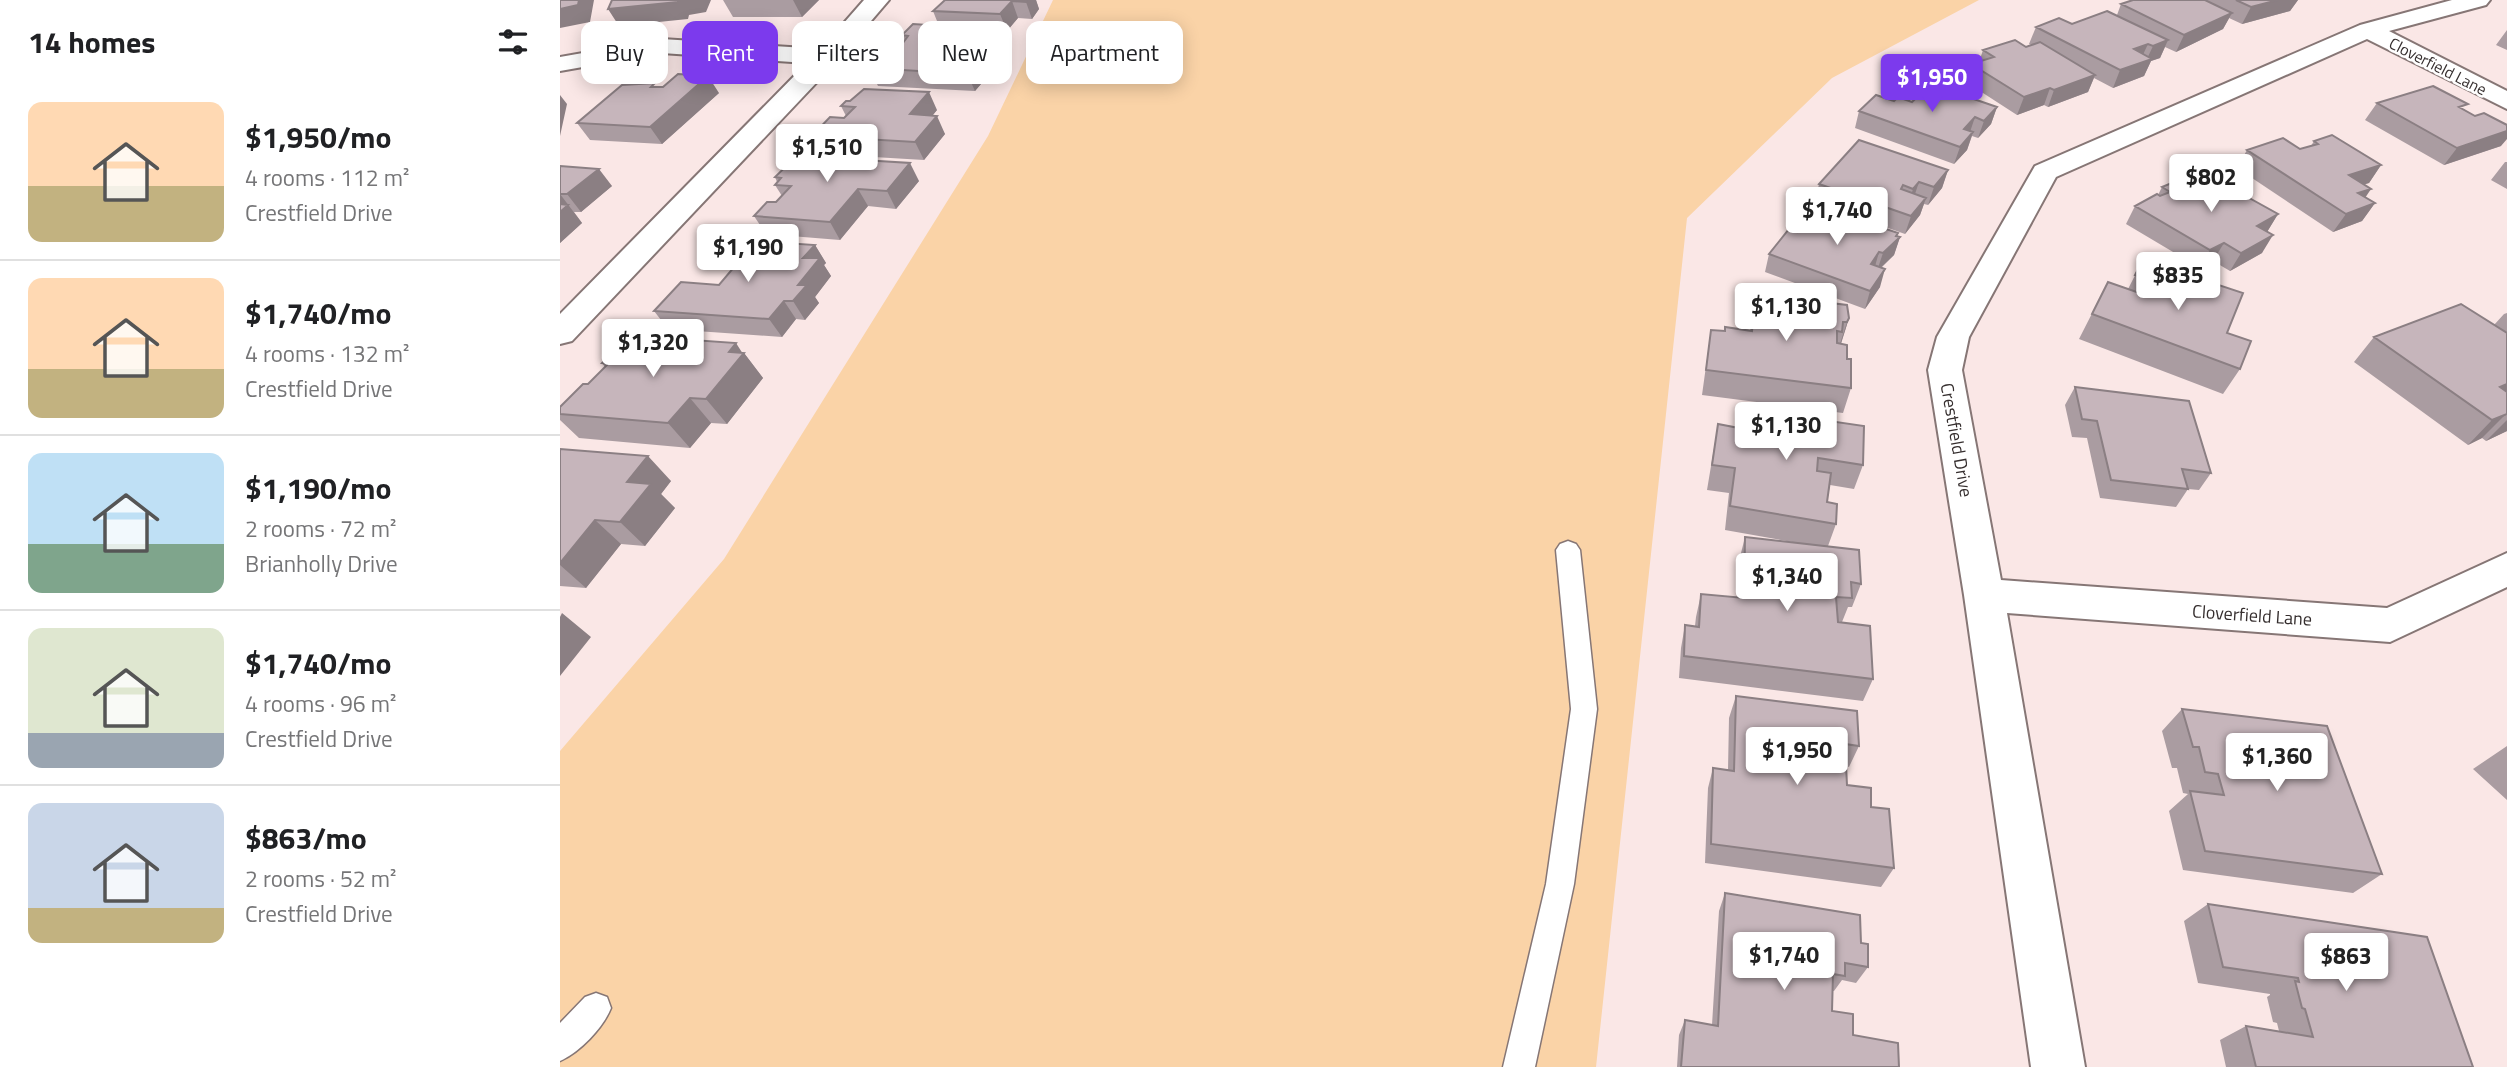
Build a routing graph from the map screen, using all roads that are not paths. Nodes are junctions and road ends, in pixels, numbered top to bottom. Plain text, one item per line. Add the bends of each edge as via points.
1 (877, 0) edge
2 (2478, 0) edge
3 (859, 21) edge
4 (2368, 30) junction
5 (792, 55) edge
6 (560, 64) edge
7 (801, 84) edge
8 (2507, 101) edge
9 (560, 333) edge
10 (1568, 550) dead end
11 (2507, 569) edge
12 (1984, 595) junction
13 (596, 1008) dead end
14 (560, 1045) edge
15 (1519, 1067) edge
16 (2058, 1067) edge

1 - 3 street
2 - 4 street, Crestfield Drive
4 - 8 street, Cloverfield Lane
4 - 12 street, Crestfield Drive via 2045,172 1953,337 1945,370
5 - 6 street via 662,46
7 - 9 street
10 - 15 lane via 1584,709 1560,884
11 - 12 street, Cloverfield Lane via 2390,625
12 - 16 street, Crestfield Drive
13 - 14 lane

